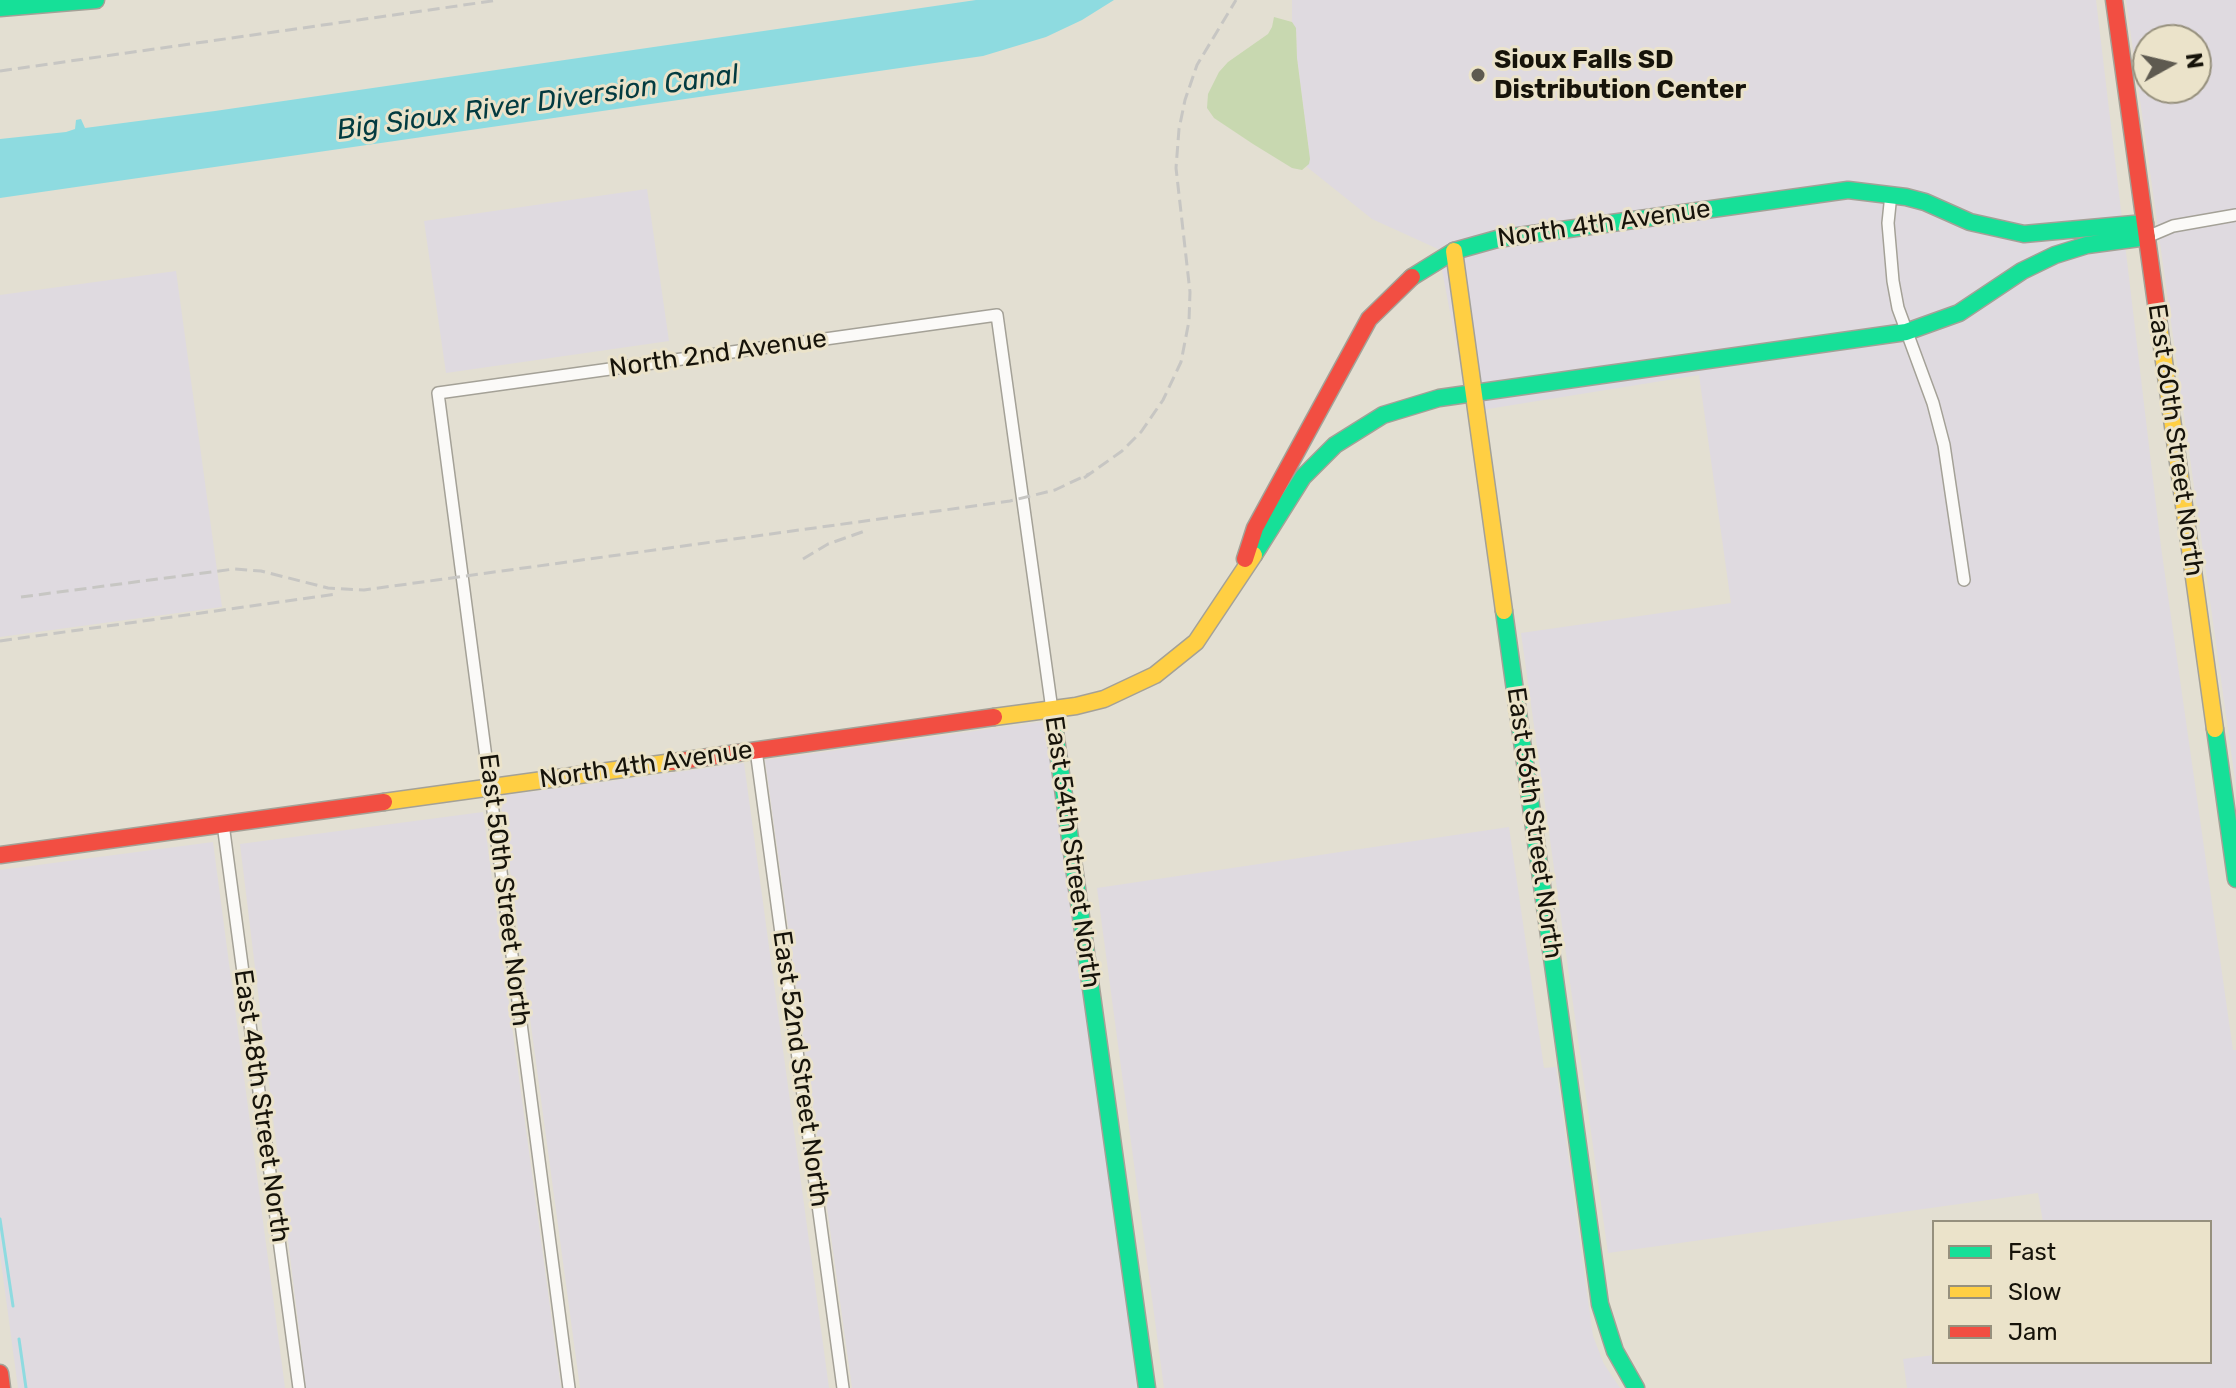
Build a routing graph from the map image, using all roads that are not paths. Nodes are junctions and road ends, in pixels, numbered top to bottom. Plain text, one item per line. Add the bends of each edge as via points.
1 (96, 0) edge
2 (2114, 0) edge
3 (0, 8) edge
4 (1891, 194) junction
5 (2236, 215) edge
6 (2146, 230) junction
7 (1454, 251) junction
8 (997, 315) joint
9 (1906, 332) junction
10 (438, 393) joint
11 (1474, 393) junction
12 (1239, 576) junction
13 (1964, 580) dead end
14 (1052, 710) junction
15 (756, 750) junction
16 (490, 786) junction
17 (223, 824) junction
18 (0, 855) edge
19 (2236, 879) edge
20 (0, 1373) edge
21 (2, 1388) edge
22 (299, 1388) edge
23 (569, 1388) edge
24 (843, 1388) edge
25 (1147, 1388) edge
26 (1636, 1388) edge

1 - 3 street
2 - 6 street, East 60th Street North
4 - 6 street, North 4th Avenue via 1989,228 2024,234
4 - 7 street, North 4th Avenue via 1825,193 1497,239
4 - 9 street via 1889,251
5 - 6 street
6 - 9 street, North 4th Avenue via 2055,255 1959,313
6 - 19 street, East 60th Street North
7 - 11 street, East 56th Street North
7 - 12 street, North 4th Avenue via 1407,280 1369,319 1255,528
8 - 10 street, North 2nd Avenue
8 - 14 street, East 54th Street North
9 - 11 street, North 4th Avenue
9 - 13 street via 1944,445
10 - 16 street, East 50th Street North
11 - 12 street, North 4th Avenue via 1401,408 1335,445 1303,477
11 - 26 street, East 56th Street North via 1600,1304 1615,1351
12 - 14 street, North 4th Avenue via 1207,628 1169,665 1104,699
14 - 15 street, North 4th Avenue
14 - 25 street, East 54th Street North
15 - 16 street, North 4th Avenue
15 - 24 street, East 52nd Street North
16 - 17 street, North 4th Avenue
16 - 23 street, East 50th Street North
17 - 18 street, North 4th Avenue
17 - 22 street, East 48th Street North
20 - 21 street

